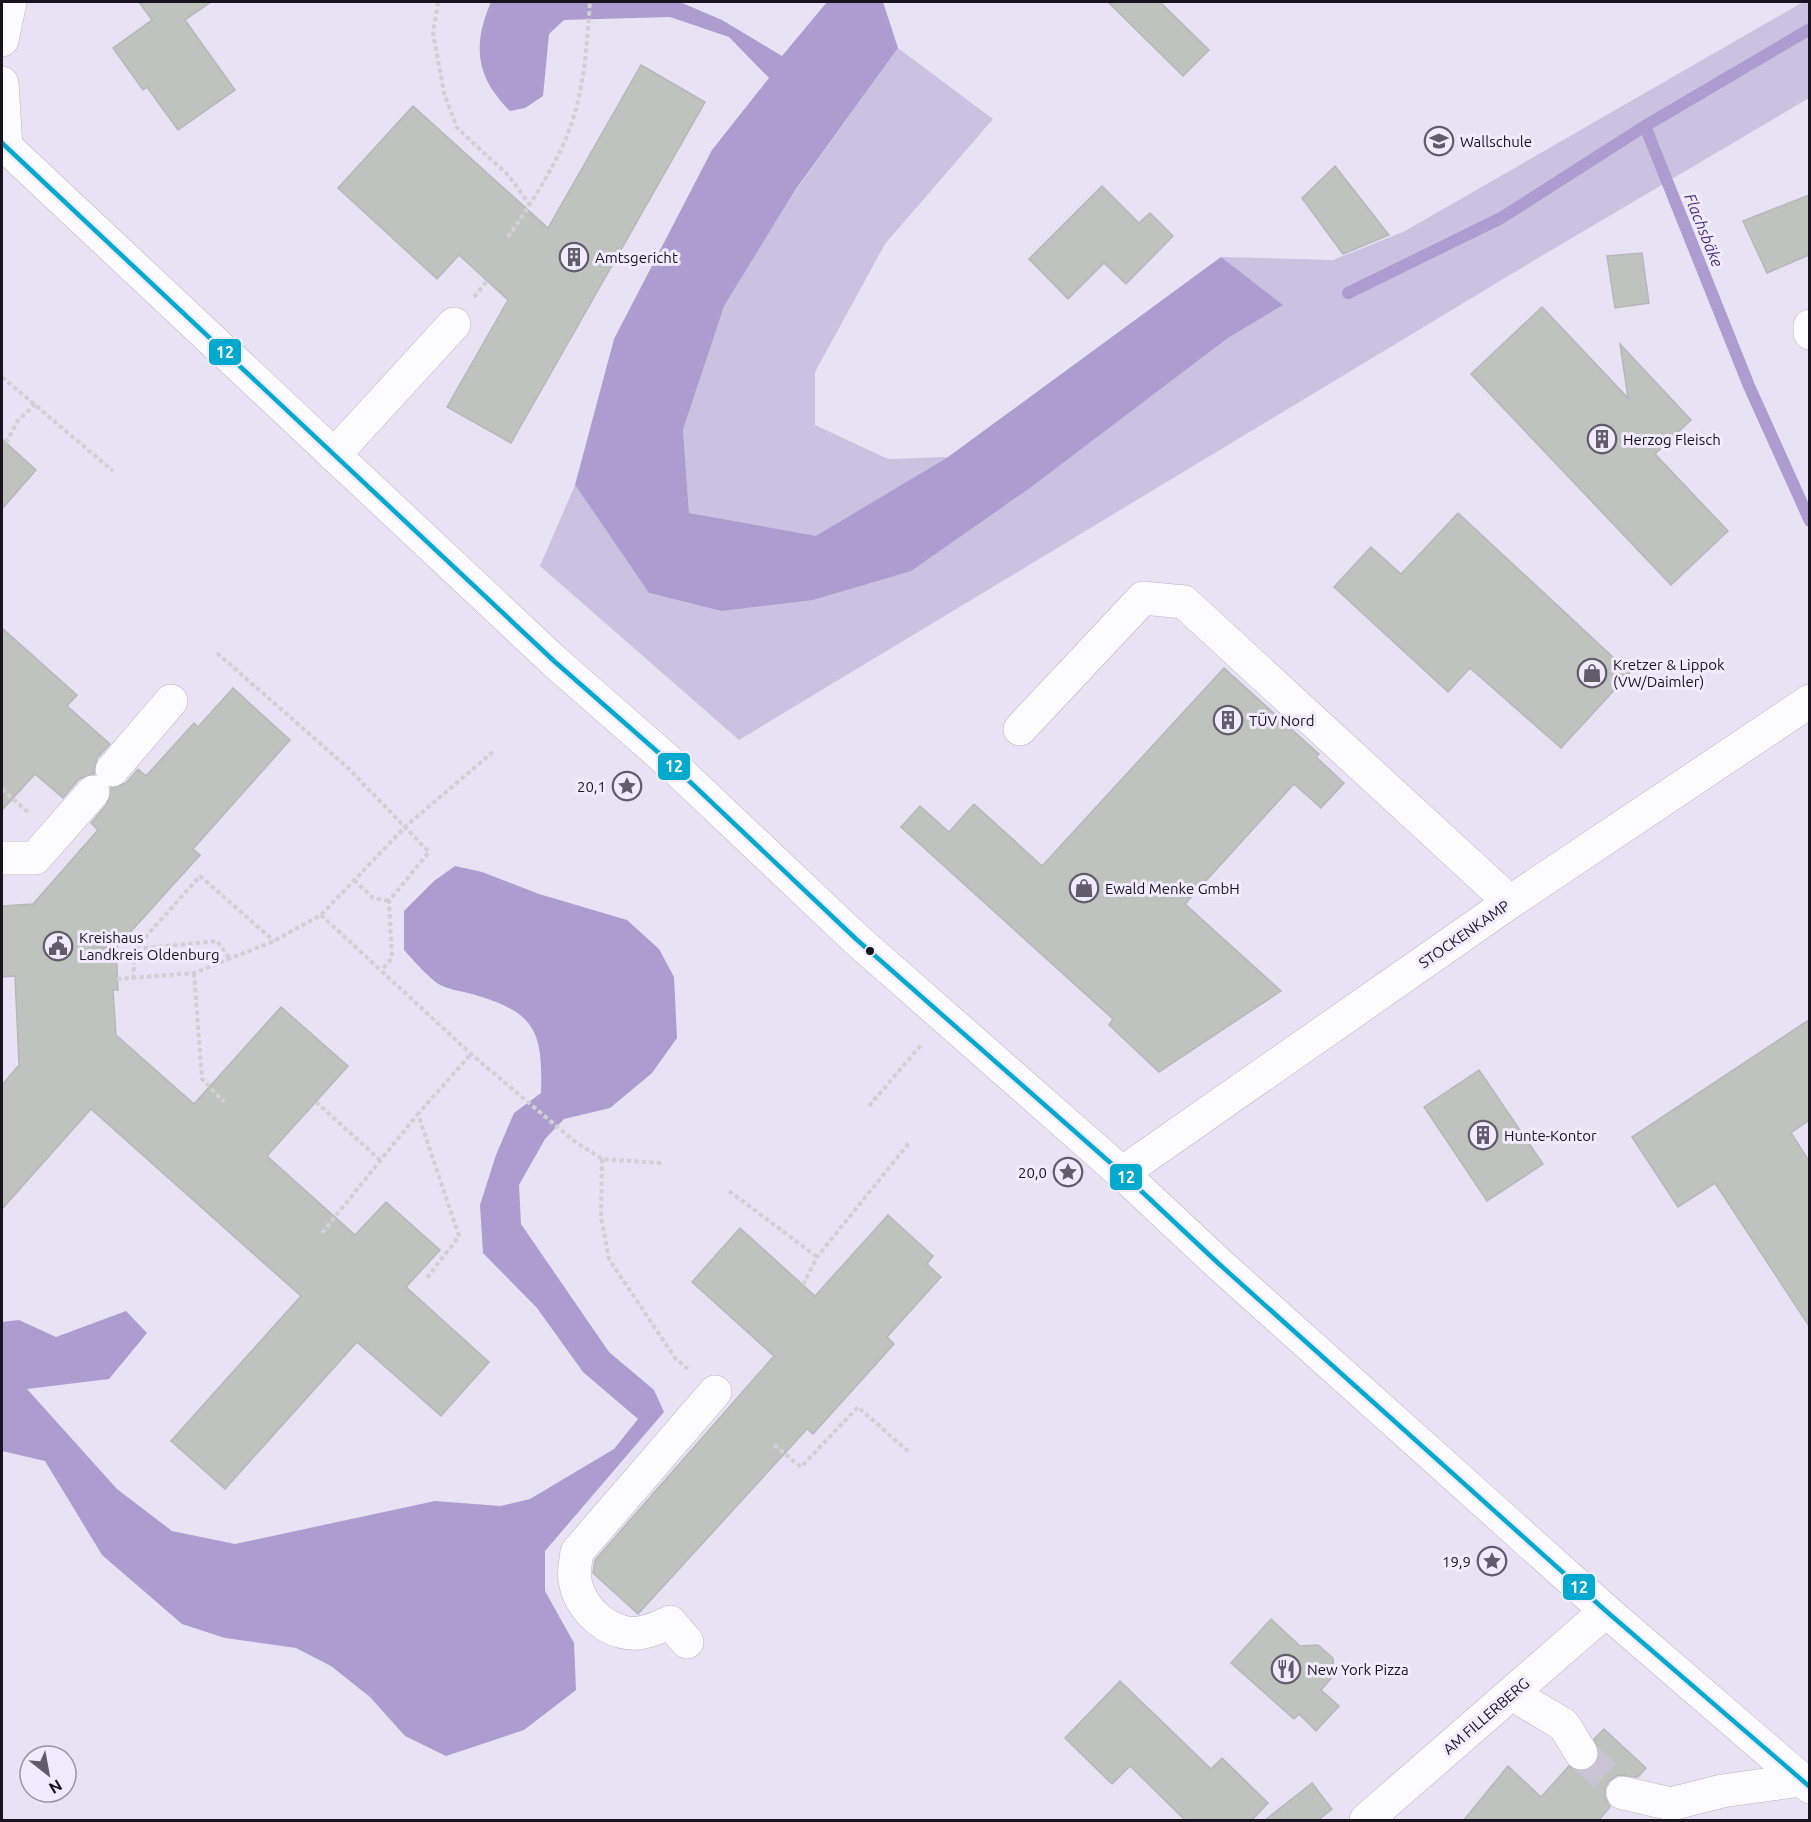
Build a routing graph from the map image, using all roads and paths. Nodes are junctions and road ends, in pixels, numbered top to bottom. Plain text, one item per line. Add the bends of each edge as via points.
1 (10, 2) edge
2 (438, 2) edge
3 (590, 2) edge
4 (2, 40) edge
5 (2, 83) edge
6 (4, 145) edge
7 (530, 206) junction
8 (508, 237) dead end
9 (454, 324) dead end
10 (1809, 326) edge
11 (1809, 333) edge
12 (2, 377) edge
13 (35, 404) junction
14 (6, 443) dead end
15 (333, 455) junction
16 (113, 471) dead end
17 (217, 652) dead end
18 (171, 701) dead end
19 (1809, 702) edge
20 (1020, 729) dead end
21 (494, 751) dead end
22 (406, 826) junction
23 (2, 858) edge
24 (354, 880) junction
25 (389, 901) junction
26 (1510, 902) junction
27 (321, 915) junction
28 (274, 941) junction
29 (135, 949) junction
30 (230, 959) junction
31 (381, 970) junction
32 (194, 974) junction
33 (117, 979) dead end
34 (133, 979) junction
35 (945, 1017) junction
36 (471, 1054) junction
37 (224, 1102) dead end
38 (316, 1102) dead end
39 (869, 1106) dead end
40 (418, 1114) junction
41 (909, 1143) dead end
42 (603, 1159) junction
43 (380, 1160) junction
44 (662, 1163) dead end
45 (1122, 1173) junction
46 (729, 1191) dead end
47 (322, 1233) dead end
48 (817, 1257) junction
49 (427, 1278) dead end
50 (803, 1285) dead end
51 (715, 1392) joint
52 (774, 1445) dead end
53 (910, 1453) dead end
54 (1606, 1611) junction
55 (687, 1642) dead end
56 (1512, 1694) junction
57 (1581, 1753) tunnel mouth
58 (1805, 1784) edge
59 (1623, 1793) tunnel mouth
60 (1366, 1821) edge

1 - 4 main road
2 - 7 path via 433,33 444,93 457,129 509,176
3 - 7 path via 585,64 571,126
5 - 6 main road
6 - 15 main road
7 - 8 path
9 - 15 main road
10 - 11 main road
12 - 13 path
13 - 14 path via 17,422
13 - 16 path
15 - 35 main road via 554,661 668,761 855,939
17 - 22 path via 333,754
18 - 23 main road via 35,858
19 - 26 main road, STOCKENKAMP
20 - 26 main road via 1143,598 1184,602
21 - 22 path
22 - 24 path
22 - 25 path via 429,852
24 - 25 path via 373,898
24 - 27 path
25 - 31 path via 392,958
26 - 45 main road, STOCKENKAMP
27 - 28 path
27 - 31 path
28 - 29 path via 200,876
28 - 30 path
29 - 30 path via 217,941
29 - 34 path
30 - 32 path
31 - 36 path
32 - 34 path
32 - 37 path via 202,1079
33 - 34 path
35 - 39 path
35 - 45 main road
36 - 40 path
36 - 42 path via 574,1142
38 - 43 path
40 - 43 path
40 - 49 path via 459,1236
41 - 48 path
42 - 44 path
42 - 51 path via 601,1217 609,1259 675,1358
43 - 47 path
45 - 54 main road
46 - 48 path
48 - 50 path
51 - 55 main road via 577,1552 575,1581 586,1605 603,1624 618,1632 642,1633 670,1622
52 - 53 path via 801,1467 858,1407
54 - 56 main road, AM FILLERBERG
54 - 58 main road
56 - 57 main road via 1564,1725
56 - 60 main road, AM FILLERBERG
58 - 59 main road via 1722,1791 1671,1804

